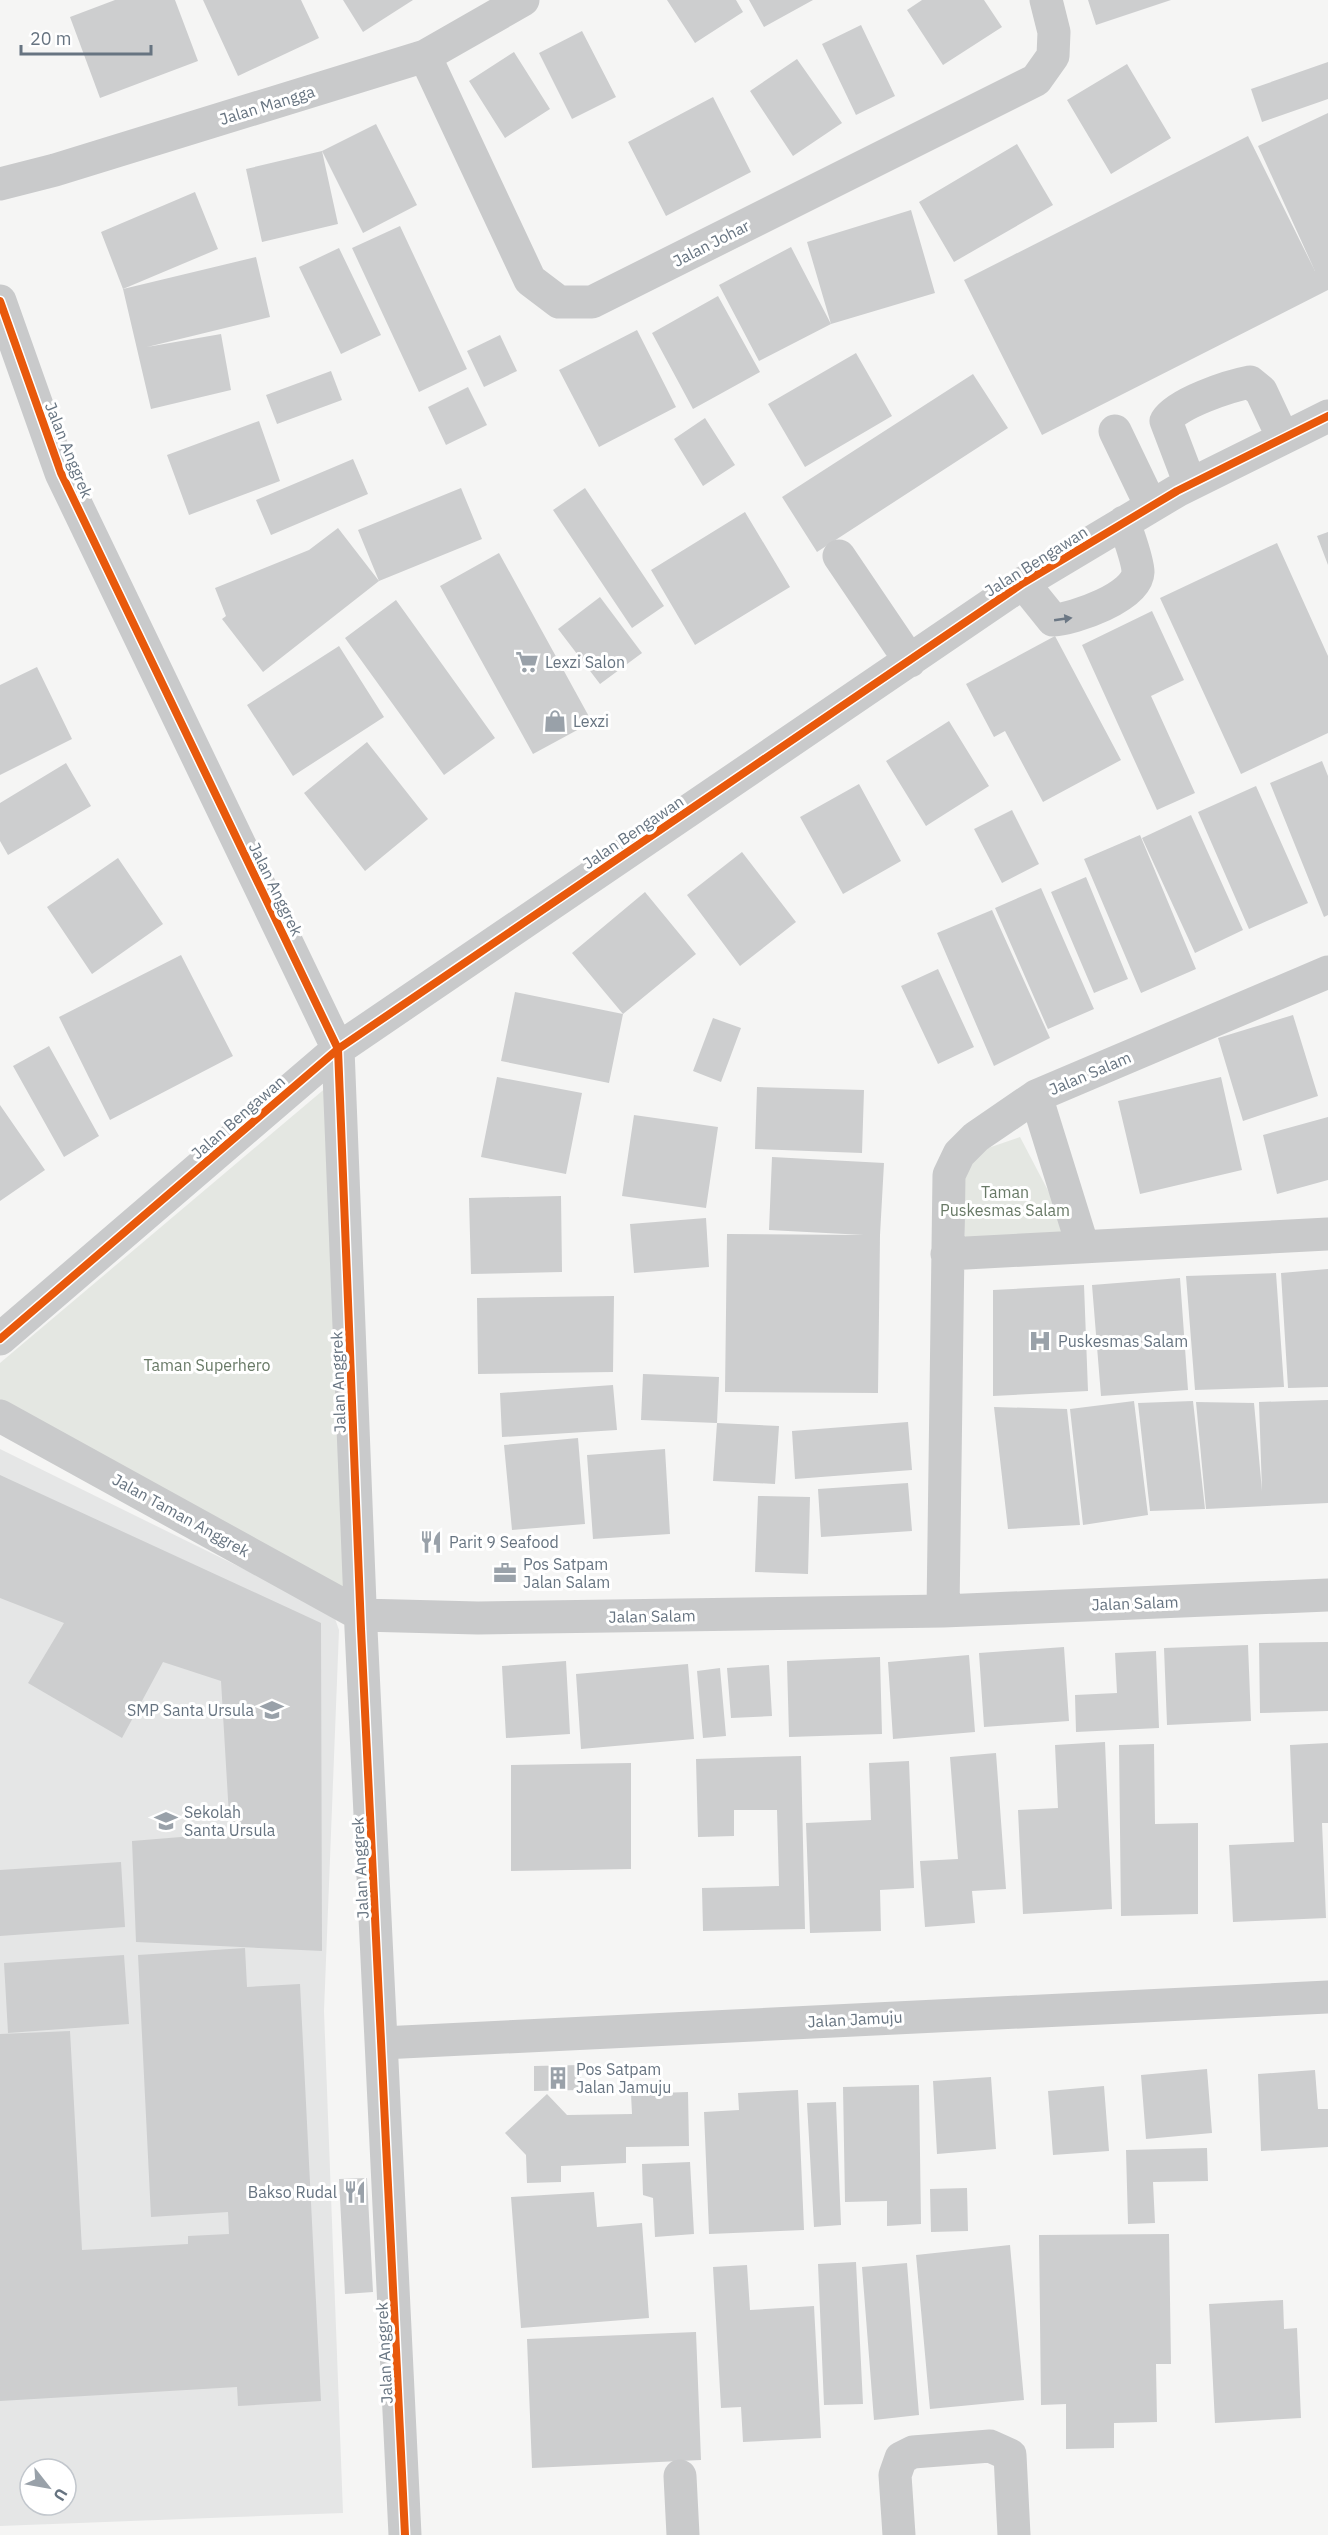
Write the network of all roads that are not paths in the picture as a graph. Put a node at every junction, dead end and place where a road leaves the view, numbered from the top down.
1 (523, 0) edge
2 (1046, 0) edge
3 (425, 56) junction
4 (0, 184) edge
5 (0, 301) edge
6 (1328, 416) edge
7 (1115, 431) dead end
8 (1283, 438) junction
9 (1190, 484) junction
10 (1138, 514) junction
11 (839, 556) dead end
12 (1023, 583) junction
13 (909, 661) junction
14 (1328, 972) edge
15 (338, 1049) junction
16 (1036, 1096) junction
17 (1328, 1234) edge
18 (1083, 1247) junction
19 (947, 1254) junction
20 (0, 1339) edge
21 (0, 1416) edge
22 (1328, 1595) edge
23 (943, 1611) junction
24 (361, 1615) junction
25 (1328, 1997) edge
26 (382, 2043) junction
27 (680, 2476) dead end
28 (405, 2535) edge
29 (683, 2535) edge
30 (899, 2535) edge
31 (1014, 2535) edge

1 - 3 street, Jalan Mangga
2 - 3 street, Jalan Johar
3 - 4 street, Jalan Mangga
5 - 15 street, Jalan Anggrek
6 - 8 street, Jalan Bengawan
7 - 10 street
8 - 9 street, Jalan Bengawan
8 - 9 street
9 - 10 street, Jalan Bengawan
10 - 12 street, Jalan Bengawan
12 -> 10 street
11 - 13 street
12 - 13 street, Jalan Bengawan
13 - 15 street, Jalan Bengawan
14 - 16 street, Jalan Salam
15 - 20 street, Jalan Bengawan
15 - 24 street, Jalan Anggrek
16 - 18 street
16 - 19 street, Jalan Salam
17 - 18 street
18 - 19 street
19 - 23 street, Jalan Salam
21 - 24 street, Jalan Taman Anggrek
22 - 23 street, Jalan Salam
23 - 24 street, Jalan Salam
24 - 26 street, Jalan Anggrek
25 - 26 street, Jalan Jamuju
26 - 28 street, Jalan Anggrek
27 - 29 street
30 - 31 street

